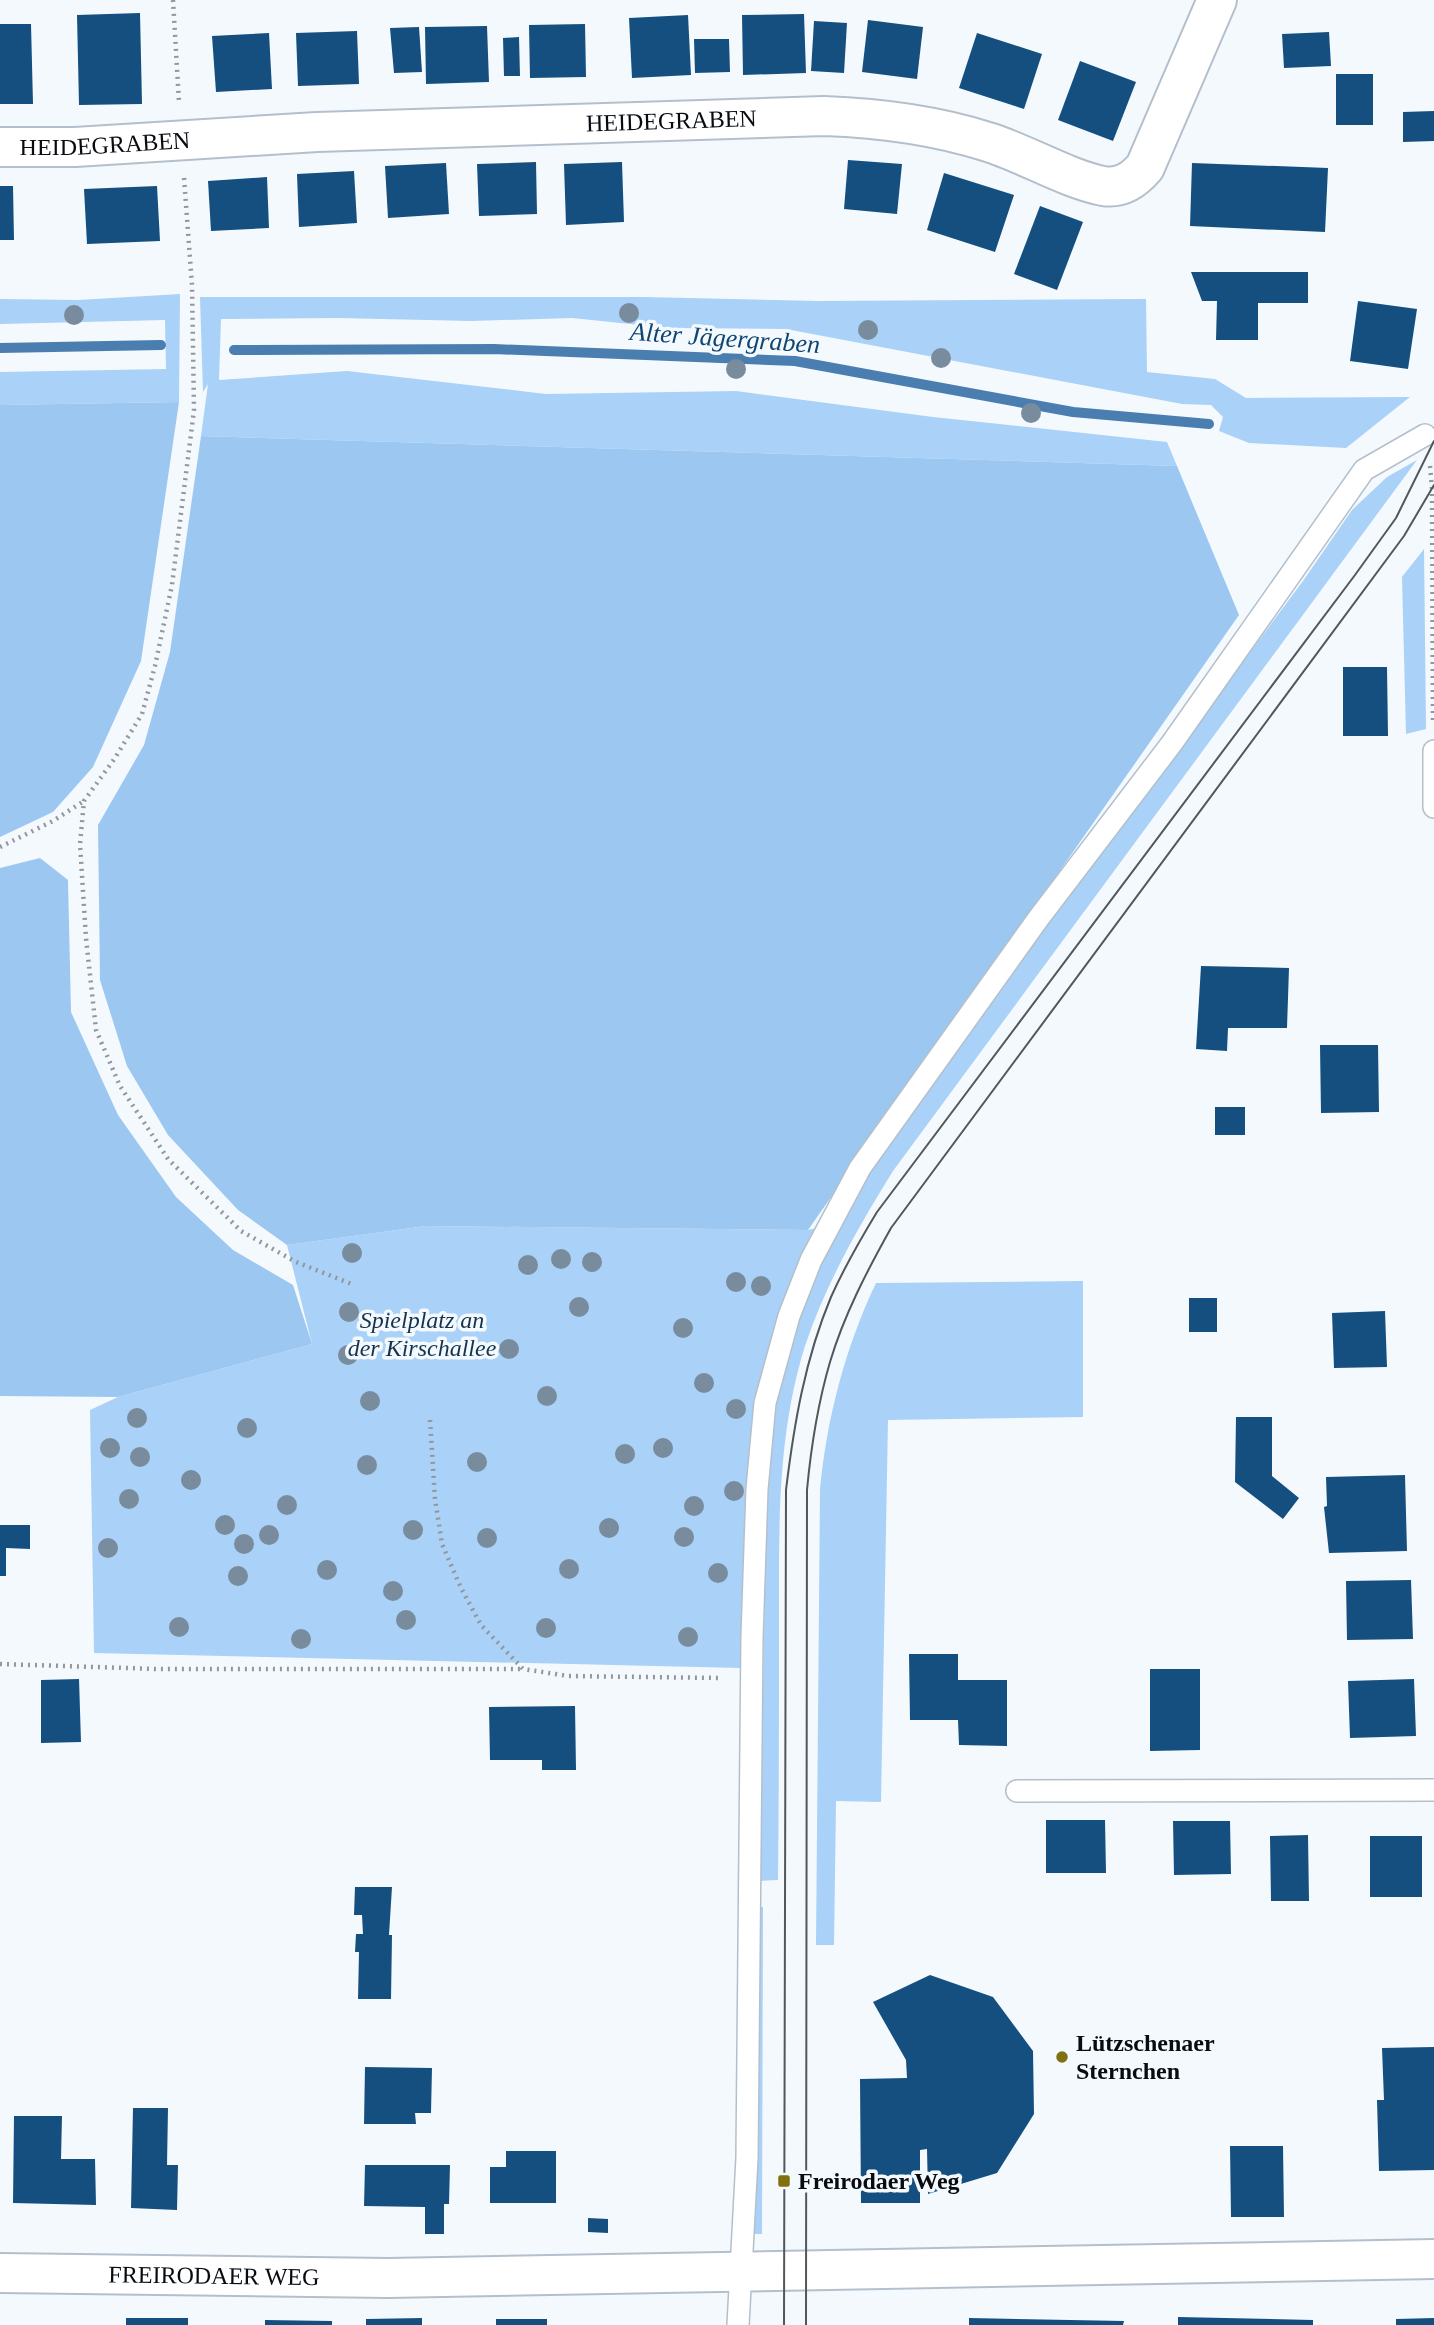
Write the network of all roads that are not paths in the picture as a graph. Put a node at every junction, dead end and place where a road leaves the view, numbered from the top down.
1 (1217, 0) edge
2 (0, 148) edge
3 (1425, 435) road end
4 (1434, 751) edge
5 (1434, 807) edge
6 (1434, 1790) edge
7 (1017, 1791) dead end
8 (1434, 2259) edge
9 (0, 2273) edge
10 (740, 2273) junction
11 (738, 2325) edge

1 - 2 street, HEIDEGRABEN
3 - 10 lane
4 - 5 lane
6 - 7 lane
8 - 10 street, FREIRODAER WEG
9 - 10 street, FREIRODAER WEG
10 - 11 lane

